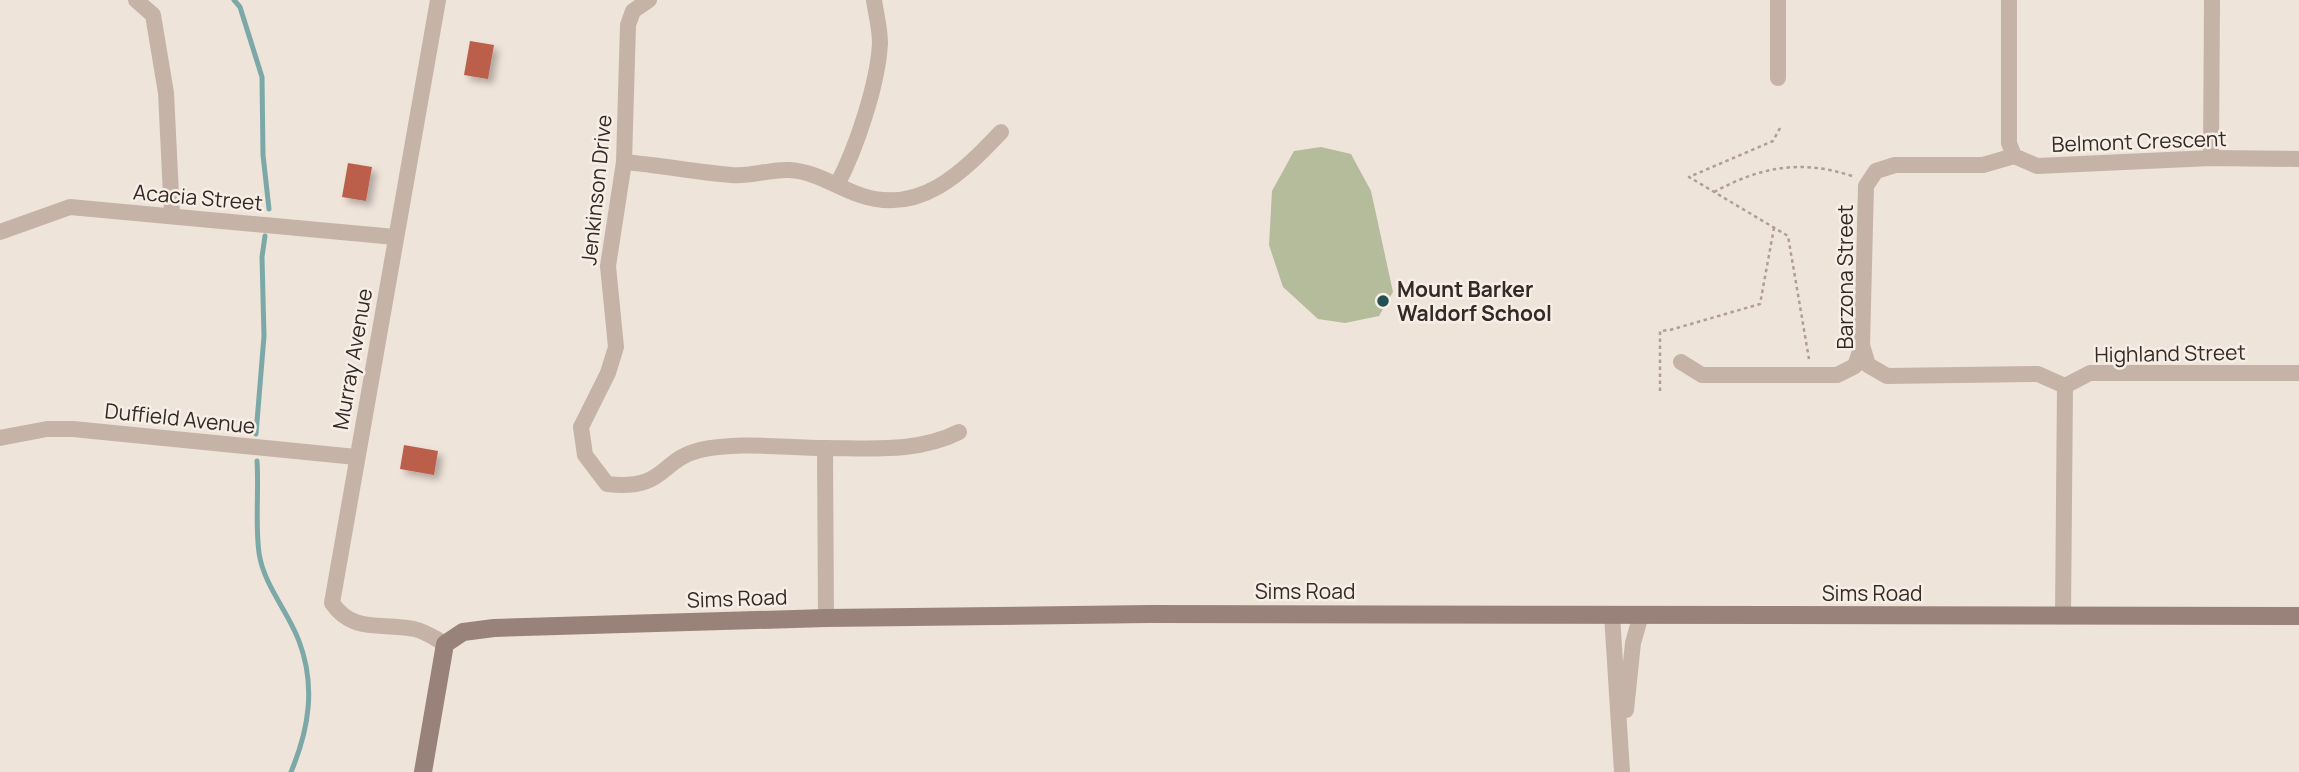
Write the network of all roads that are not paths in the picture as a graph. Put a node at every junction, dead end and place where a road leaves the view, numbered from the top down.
1 (136, 0) edge
2 (438, 0) edge
3 (649, 0) edge
4 (874, 0) edge
5 (1778, 0) edge
6 (2009, 0) edge
7 (2212, 0) edge
8 (1778, 78) dead end
9 (1001, 132) dead end
10 (2014, 156) junction
11 (2211, 158) junction
12 (2299, 159) edge
13 (624, 162) junction
14 (837, 185) junction
15 (172, 215) junction
16 (0, 232) edge
17 (395, 237) junction
18 (1862, 345) junction
19 (1681, 362) dead end
20 (2299, 373) edge
21 (2065, 386) junction
22 (959, 432) dead end
23 (0, 438) edge
24 (825, 448) junction
25 (356, 457) junction
26 (1612, 615) junction
27 (1641, 615) junction
28 (2063, 616) junction
29 (2299, 616) edge
30 (826, 618) junction
31 (445, 644) junction
32 (1622, 733) junction
33 (423, 772) edge
34 (1622, 772) edge

1 - 15 street
2 - 17 street, Murray Avenue
3 - 13 street, Jenkinson Drive
4 - 14 street
5 - 8 street
6 - 10 street
7 - 11 street
9 - 14 street
10 - 11 street, Belmont Crescent
10 - 18 street, Barzona Street
11 - 12 street, Belmont Crescent
13 - 14 street
13 - 24 street, Jenkinson Drive
15 - 16 street, Acacia Street
15 - 17 street, Acacia Street
17 - 25 street, Murray Avenue
18 - 19 street
18 - 21 street, Barzona Street
20 - 21 street, Highland Street
21 - 28 street
22 - 24 street, Jenkinson Drive
23 - 25 street, Duffield Avenue
24 - 30 street
25 - 31 street, Murray Avenue
26 - 27 street, Sims Road
26 - 30 street, Sims Road
26 - 32 street
27 - 28 street, Sims Road
27 - 32 street
28 - 29 street, Sims Road
30 - 31 street, Sims Road
31 - 33 street
32 - 34 street

